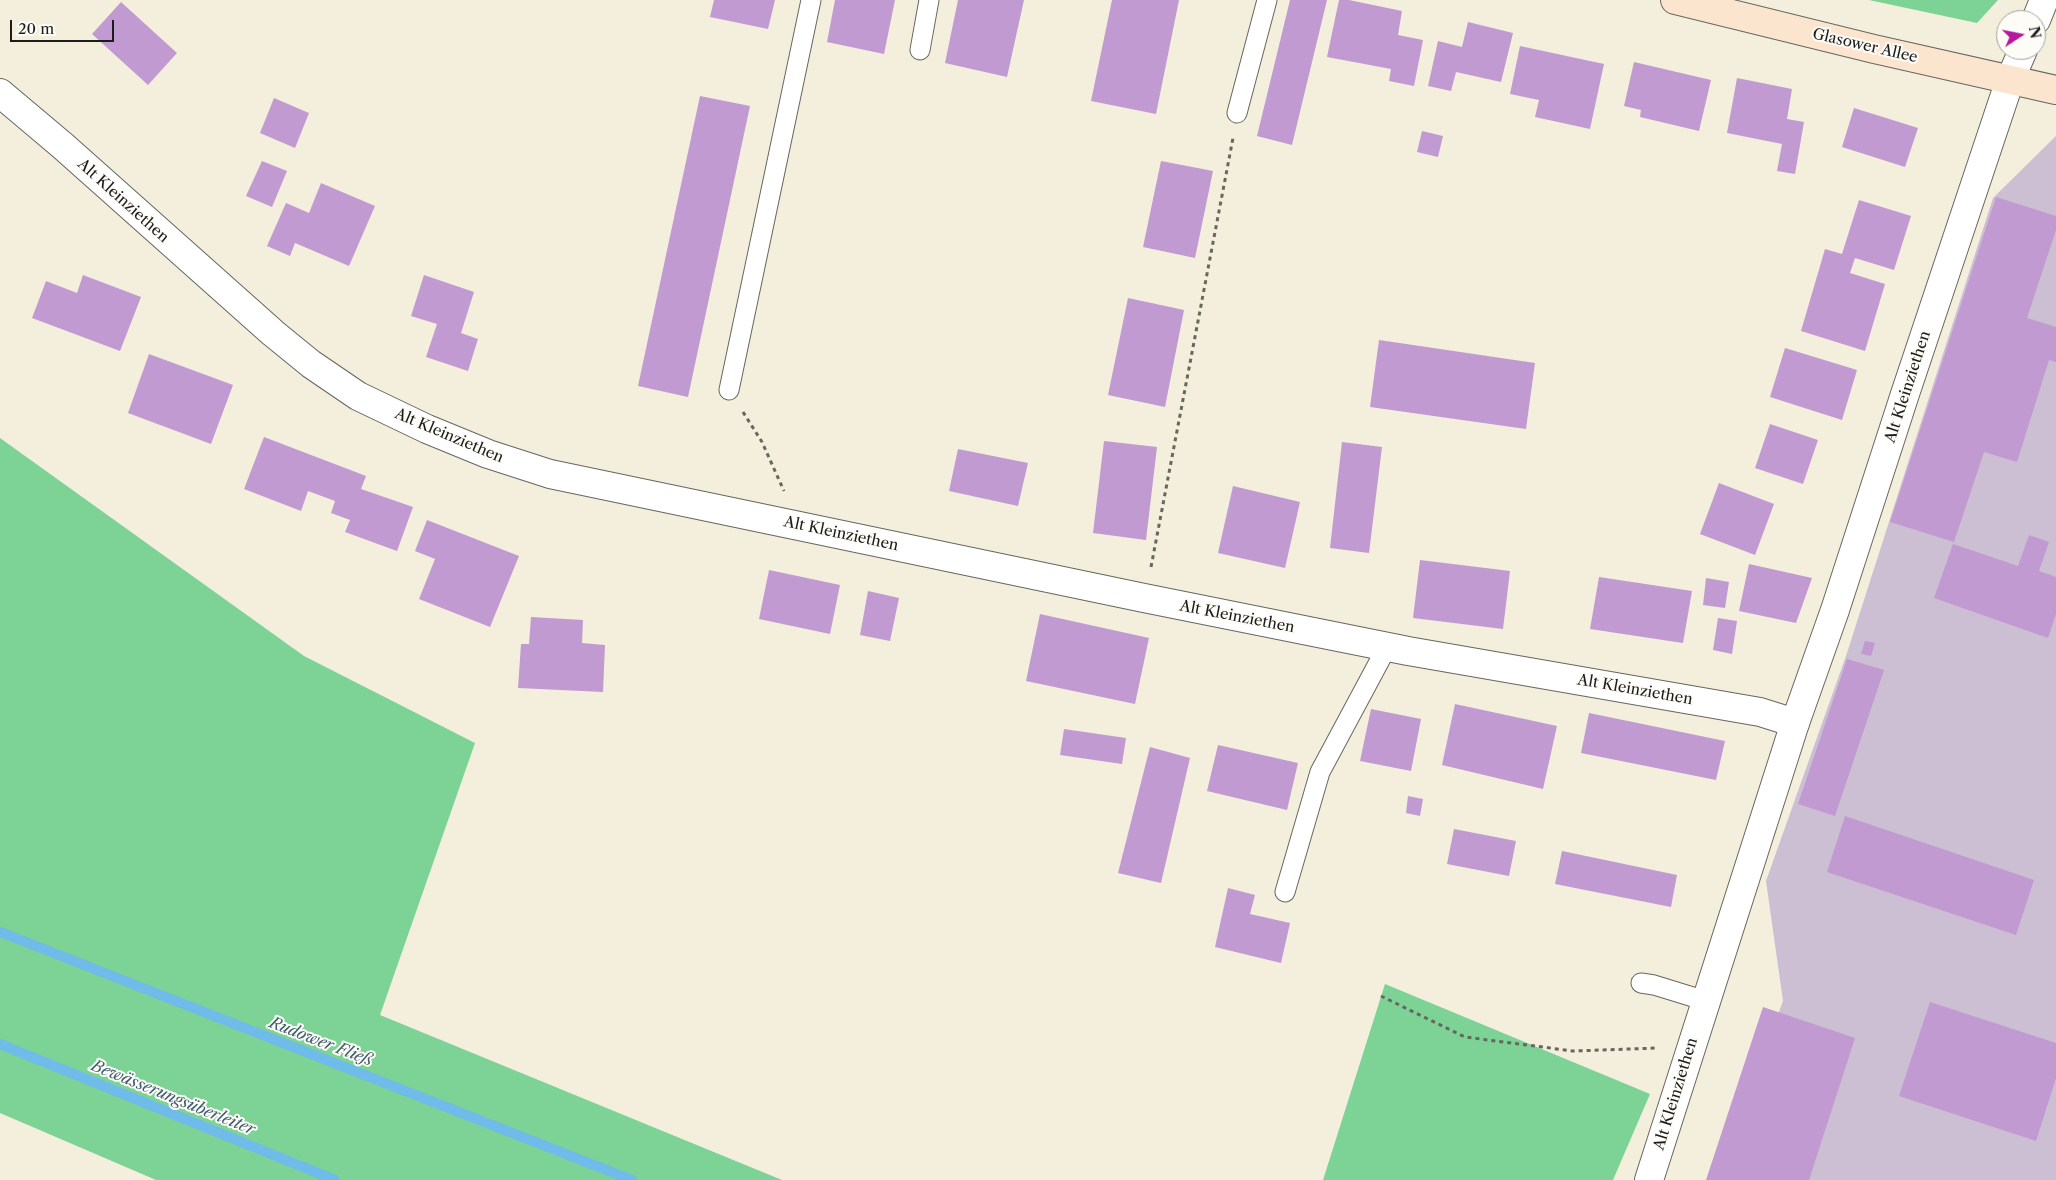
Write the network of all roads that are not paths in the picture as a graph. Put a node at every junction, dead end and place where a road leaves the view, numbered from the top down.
1 (811, 0) edge
2 (929, 0) edge
3 (1267, 0) edge
4 (1675, 0) edge
5 (920, 50) dead end
6 (2019, 60) edge
7 (2010, 80) junction
8 (2056, 90) edge
9 (0, 93) edge
10 (1238, 113) road end
11 (729, 390) road end
12 (1388, 647) junction
13 (1795, 723) junction
14 (1285, 892) dead end
15 (1641, 983) dead end
16 (1706, 1001) junction
17 (1649, 1180) edge

1 - 11 lane
2 - 5 lane
3 - 10 lane
4 - 7 main road, Glasower Allee
6 - 7 street, Alt Kleinziethen
7 - 8 main road, Glasower Allee
7 - 13 street, Alt Kleinziethen
9 - 12 street, Alt Kleinziethen
12 - 13 street, Alt Kleinziethen
12 - 14 lane
13 - 16 street, Alt Kleinziethen
15 - 16 lane
16 - 17 street, Alt Kleinziethen

